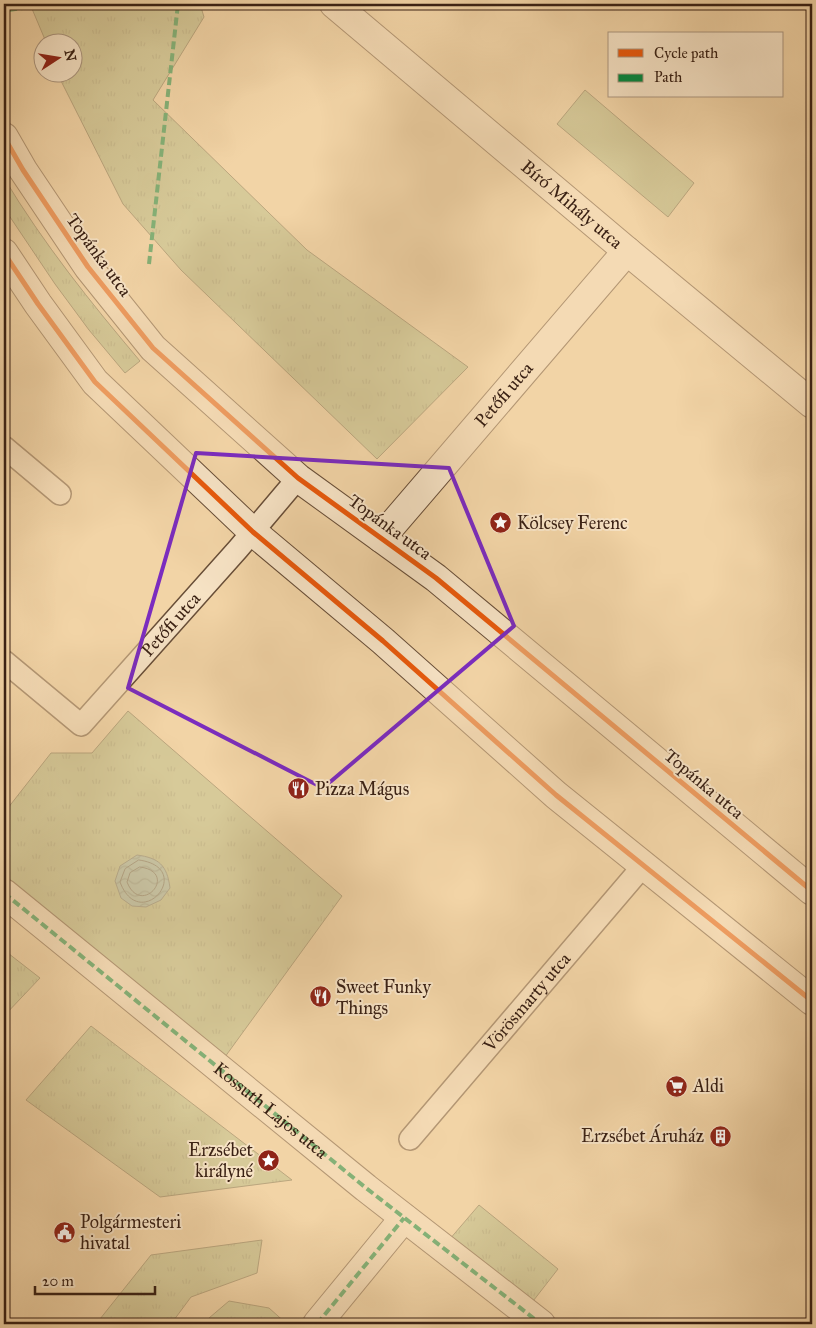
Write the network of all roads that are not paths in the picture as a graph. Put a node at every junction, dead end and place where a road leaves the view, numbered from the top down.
1 (334, 4) edge
2 (4, 137) edge
3 (627, 251) junction
4 (4, 253) edge
5 (812, 404) edge
6 (4, 447) edge
7 (298, 478) junction
8 (60, 494) dead end
9 (253, 532) junction
10 (381, 538) junction
11 (4, 661) edge
12 (643, 866) junction
13 (812, 891) edge
14 (4, 893) edge
15 (812, 1001) edge
16 (410, 1139) dead end
17 (404, 1218) junction
18 (317, 1324) edge
19 (541, 1324) edge

1 - 3 street, Bíró Mihály utca
2 - 7 street, Topánka utca
3 - 5 street, Bíró Mihály utca
3 - 10 street, Petőfi utca
4 - 9 street
6 - 8 lane
7 - 9 lane, Petőfi utca
7 - 10 street, Topánka utca
9 - 11 lane, Petőfi utca
9 - 12 street
10 - 13 street, Topánka utca
12 - 15 street
12 - 16 lane, Vörösmarty utca
14 - 17 street, Kossuth Lajos utca
17 - 18 street
17 - 19 street, Kossuth Lajos utca

